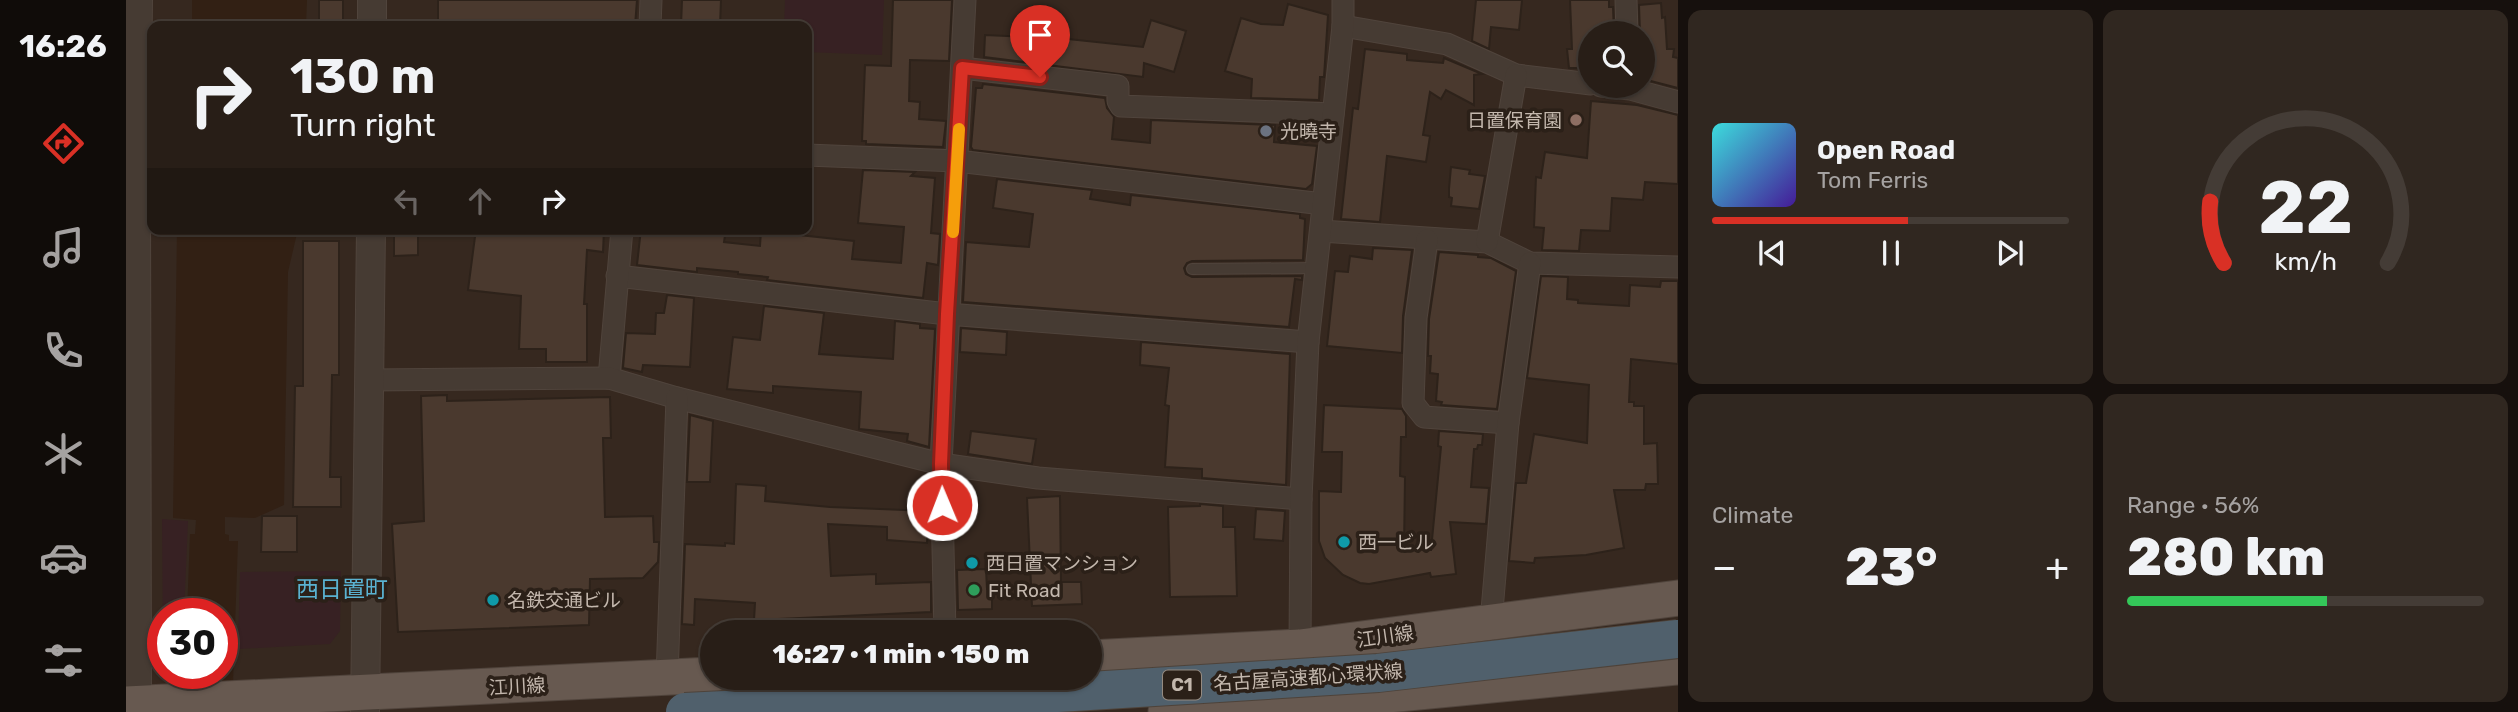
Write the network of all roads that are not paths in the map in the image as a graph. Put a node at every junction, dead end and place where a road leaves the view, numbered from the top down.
1 (138, 0) edge
2 (372, 0) edge
3 (651, 0) edge
4 (965, 0) edge
5 (1626, 0) edge
6 (1338, 8) edge
7 (372, 21) edge
8 (650, 21) edge
9 (1627, 21) edge
10 (962, 68) junction
11 (1516, 75) junction
12 (1578, 83) edge
13 (1655, 95) edge
14 (1678, 102) edge
15 (1333, 114) junction
16 (812, 155) edge
17 (957, 161) junction
18 (131, 192) edge
19 (1323, 204) junction
20 (1321, 231) junction
21 (371, 235) edge
22 (621, 235) edge
23 (1427, 240) junction
24 (1487, 242) junction
25 (1530, 263) junction
26 (1678, 267) edge
27 (1317, 268) junction
28 (1192, 269) dead end
29 (617, 276) junction
30 (947, 314) junction
31 (1308, 342) junction
32 (609, 378) junction
33 (370, 380) junction
34 (677, 398) junction
35 (1508, 423) junction
36 (941, 464) junction
37 (1301, 499) junction
38 (1678, 598) edge
39 (945, 620) edge
40 (1491, 622) junction
41 (1678, 639) edge
42 (1300, 647) junction
43 (1102, 657) edge
44 (1678, 667) edge
45 (700, 676) edge
46 (667, 677) junction
47 (366, 703) edge
48 (132, 704) edge
49 (1305, 708) edge
50 (685, 712) edge
51 (1166, 712) edge

1 - 18 street
2 - 7 street
3 - 8 street
4 - 10 street
5 - 9 street
6 - 11 street
6 - 15 street
10 - 15 street
10 - 17 street
11 - 12 street
11 - 24 street
13 - 14 street
15 - 19 street
16 - 17 street
17 - 19 street
17 - 30 street
18 - 48 street
19 - 20 street
20 - 23 street
20 - 27 street
21 - 33 street
22 - 29 street
23 - 24 street
23 - 35 street
24 - 25 street
25 - 26 street
25 - 35 street
27 - 28 lane
27 - 31 street
29 - 30 street
29 - 32 street
30 - 31 street
30 - 36 street
31 - 37 street
32 - 33 street
32 - 34 street
33 - 47 street
34 - 36 street
34 - 46 street
35 - 40 street
36 - 37 street
36 - 39 street
37 - 42 street
38 - 40 main road, 江川線
40 - 42 main road, 江川線
41 - 50 highway, 名古屋高速都心環状線 / C1, bridge
42 - 43 main road, 江川線
42 - 49 street
44 - 49 main road
45 - 46 main road, 江川線
46 - 47 main road, 江川線
47 - 48 main road, 江川線
49 - 51 main road

